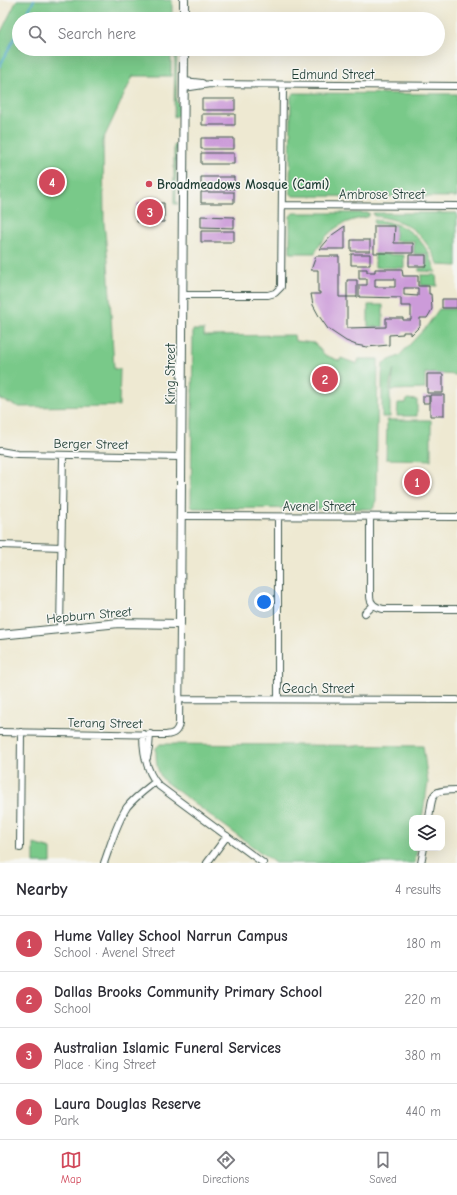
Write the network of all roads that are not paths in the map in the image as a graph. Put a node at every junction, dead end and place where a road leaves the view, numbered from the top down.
1 (184, 0) edge
2 (184, 12) edge
3 (184, 56) edge
4 (184, 84) junction
5 (283, 85) junction
6 (457, 86) edge
7 (282, 205) junction
8 (457, 206) edge
9 (182, 295) junction
10 (0, 452) edge
11 (63, 455) junction
12 (181, 457) junction
13 (181, 516) junction
14 (278, 517) junction
15 (370, 517) junction
16 (457, 517) edge
17 (0, 545) edge
18 (62, 547) junction
19 (374, 606) junction
20 (457, 609) edge
21 (365, 613) dead end
22 (180, 624) junction
23 (60, 629) junction
24 (0, 636) edge
25 (180, 699) junction
26 (278, 699) junction
27 (457, 700) edge
28 (0, 732) edge
29 (21, 732) junction
30 (146, 734) junction
31 (155, 782) junction
32 (457, 790) edge
33 (429, 815) edge
34 (226, 836) junction
35 (20, 848) dead end
36 (423, 851) edge
37 (104, 863) edge
38 (207, 863) edge
39 (263, 863) edge
40 (421, 863) edge

1 - 2 street
3 - 4 street, King Street
4 - 5 street, Edmund Street
4 - 9 street, King Street
5 - 6 street, Edmund Street
5 - 7 street
7 - 8 street, Ambrose Street
7 - 9 street
9 - 12 street, King Street
10 - 11 street, Berger Street
11 - 12 street, Berger Street
11 - 18 street
12 - 13 street, King Street
13 - 14 street, Avenel Street
13 - 22 street, King Street
14 - 15 street, Avenel Street
14 - 26 street
15 - 16 street, Avenel Street
15 - 19 street
17 - 18 street
18 - 23 street
19 - 20 street
19 - 21 street
22 - 23 street, Hepburn Street
22 - 25 street, King Street
23 - 24 street, Hepburn Street
25 - 26 street, Geach Street
25 - 30 street, Terang Street
26 - 27 street, Geach Street
28 - 29 street, Terang Street
29 - 30 street, Terang Street
29 - 35 street
30 - 31 street
31 - 34 street
31 - 37 street
32 - 33 street
34 - 38 street
34 - 39 street
36 - 40 street

